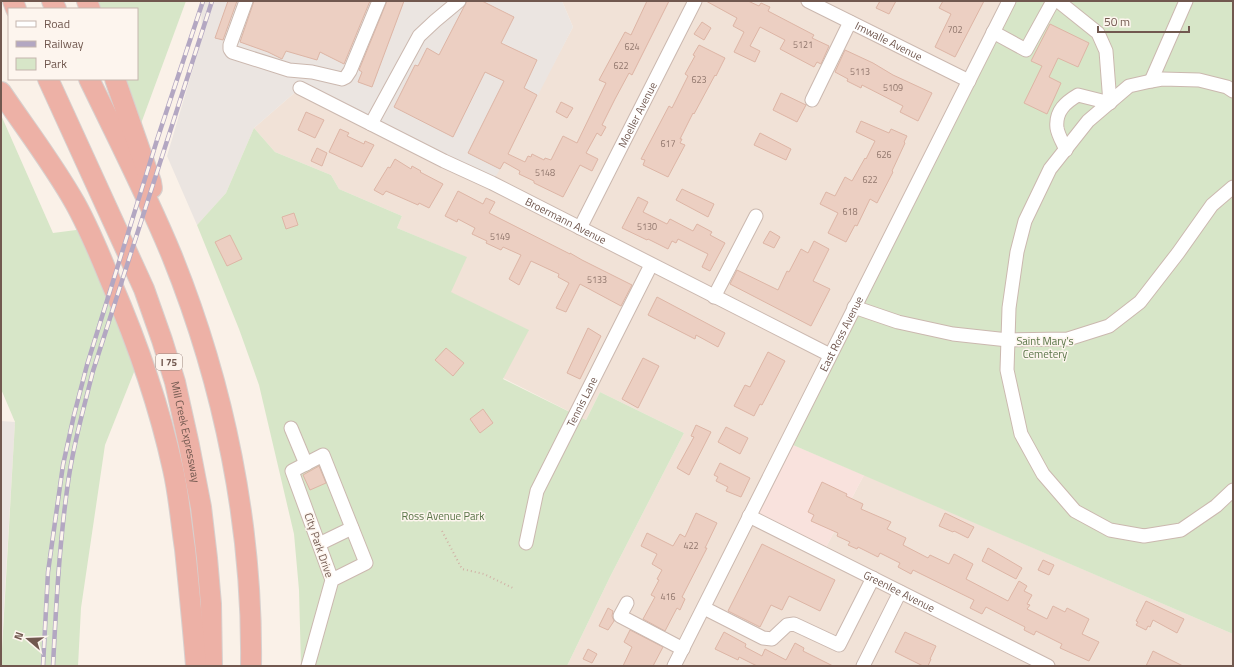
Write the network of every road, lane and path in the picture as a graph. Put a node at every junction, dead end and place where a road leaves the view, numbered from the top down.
1 (246, 1) edge
2 (380, 1) edge
3 (459, 1) edge
4 (695, 1) edge
5 (808, 1) edge
6 (1009, 1) edge
7 (1053, 1) edge
8 (1058, 1) edge
9 (1186, 1) edge
10 (850, 22) junction
11 (993, 32) junction
12 (48, 80) edge
13 (89, 80) edge
14 (115, 80) edge
15 (969, 81) junction
16 (1151, 81) junction
17 (300, 88) dead end
18 (1233, 91) edge
19 (1, 92) edge
20 (812, 100) dead end
21 (1110, 103) junction
22 (371, 124) junction
23 (1066, 150) junction
24 (1233, 187) edge
25 (152, 210) junction
26 (756, 216) dead end
27 (580, 228) junction
28 (651, 265) junction
29 (714, 297) junction
30 (854, 307) junction
31 (1008, 340) junction
32 (830, 354) junction
33 (291, 428) dead end
34 (306, 464) junction
35 (1233, 490) edge
36 (750, 516) junction
37 (352, 528) junction
38 (442, 531) dead end
39 (526, 543) dead end
40 (319, 544) junction
41 (873, 578) junction
42 (332, 580) junction
43 (515, 589) dead end
44 (900, 592) junction
45 (627, 603) dead end
46 (704, 608) junction
47 (682, 649) junction
48 (196, 666) edge
49 (212, 666) edge
50 (251, 666) edge
51 (308, 666) edge
52 (674, 666) edge
53 (863, 666) edge
54 (1048, 666) edge

1 - 2 street
3 - 22 street
4 - 27 street, Moeller Avenue
5 - 10 street, Imwalle Avenue
6 - 11 street, East Ross Avenue
7 - 11 street
8 - 21 street
9 - 16 street
10 - 15 street, Imwalle Avenue
10 - 20 street
11 - 15 street, East Ross Avenue
12 - 49 highway, Mill Creek Expressway / I 75
13 - 25 highway
14 - 25 highway
15 - 30 street, East Ross Avenue
16 - 18 street
16 - 21 street
17 - 22 street, Broermann Avenue
19 - 48 highway
21 - 23 street
21 - 23 street
22 - 27 street, Broermann Avenue
23 - 31 street
24 - 31 street
25 - 50 highway
26 - 29 street
27 - 28 street, Broermann Avenue
28 - 29 street, Broermann Avenue
28 - 39 street, Tennis Lane
29 - 32 street, Broermann Avenue
30 - 31 street
30 - 32 street, East Ross Avenue
31 - 35 street
32 - 36 street, East Ross Avenue
33 - 34 street
34 - 37 street
34 - 40 street, City Park Drive
36 - 41 street, Greenlee Avenue
36 - 46 street, East Ross Avenue
37 - 40 street
37 - 42 street
38 - 43 path
40 - 42 street, City Park Drive
41 - 44 street, Greenlee Avenue
41 - 46 street
42 - 51 street, City Park Drive
44 - 53 street
44 - 54 street, Greenlee Avenue
45 - 47 street
46 - 47 street, East Ross Avenue
47 - 52 street, East Ross Avenue

